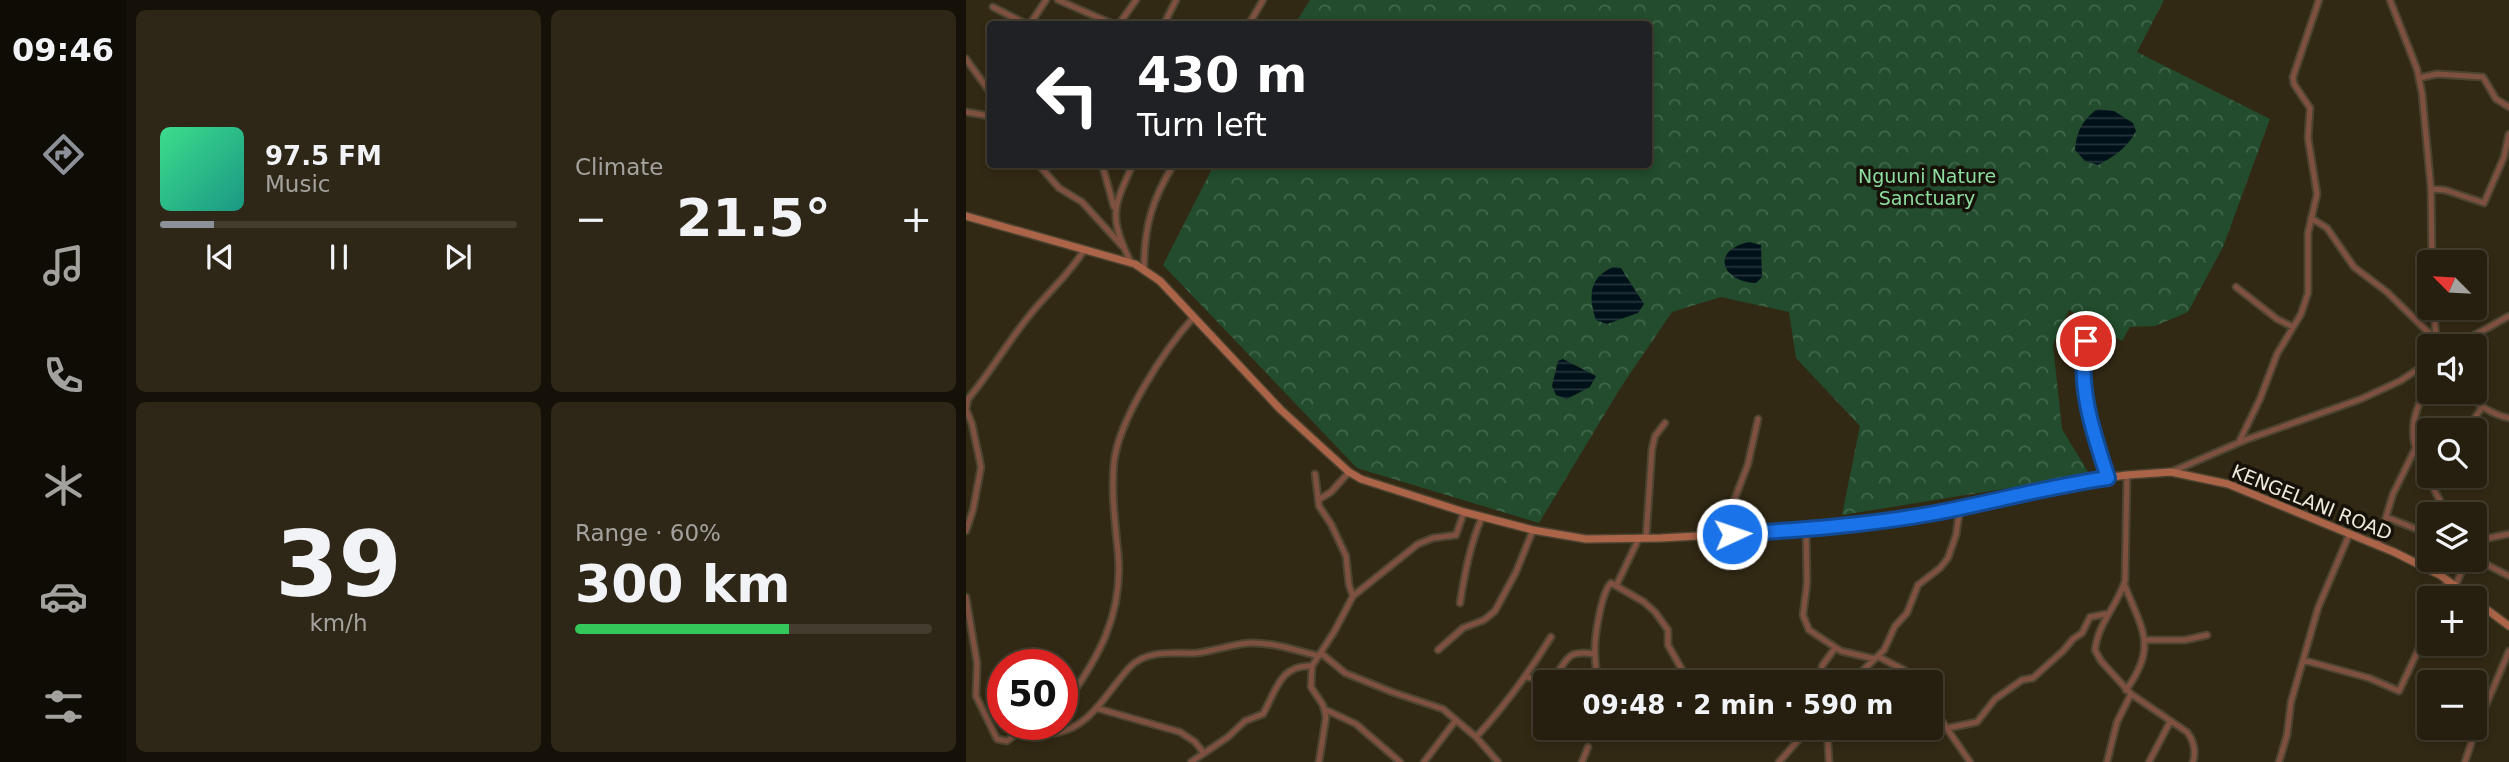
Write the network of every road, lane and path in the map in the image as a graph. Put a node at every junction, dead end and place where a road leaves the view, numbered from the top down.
1 (1046, 0) edge
2 (1058, 0) edge
3 (1136, 0) edge
4 (1177, 0) edge
5 (1263, 0) edge
6 (2319, 0) edge
7 (2390, 0) edge
8 (993, 7) dead end
9 (1022, 21) edge
10 (1030, 21) edge
11 (1106, 21) edge
12 (1121, 21) edge
13 (1166, 21) edge
14 (1251, 21) edge
15 (966, 59) edge
16 (2419, 78) junction
17 (987, 88) edge
18 (2509, 107) edge
19 (966, 112) edge
20 (987, 116) edge
21 (2509, 134) edge
22 (1042, 168) edge
23 (1103, 168) edge
24 (1131, 168) edge
25 (1171, 168) edge
26 (2431, 189) junction
27 (1114, 207) junction
28 (966, 216) edge
29 (2311, 218) junction
30 (1123, 247) junction
31 (1084, 250) junction
32 (2432, 250) edge
33 (1130, 263) junction
34 (1144, 269) junction
35 (2236, 287) dead end
36 (2509, 316) edge
37 (1193, 318) junction
38 (2502, 319) junction
39 (2509, 326) edge
40 (2293, 327) junction
41 (2089, 331) dead end
42 (2428, 334) edge
43 (2476, 334) edge
44 (2417, 370) edge
45 (2419, 404) edge
46 (2479, 404) edge
47 (2482, 407) junction
48 (2476, 418) edge
49 (2509, 418) edge
50 (1758, 419) dead end
51 (1665, 423) dead end
52 (2239, 442) junction
53 (2416, 452) junction
54 (1349, 472) junction
55 (2171, 472) junction
56 (1315, 474) dead end
57 (2127, 475) junction
58 (2108, 478) junction
59 (1318, 500) junction
60 (2440, 502) edge
61 (1960, 508) junction
62 (1464, 512) junction
63 (1482, 517) junction
64 (2386, 517) junction
65 (1806, 529) junction
66 (2417, 529) edge
67 (1532, 530) junction
68 (966, 531) edge
69 (1732, 534) junction
70 (2509, 534) edge
71 (2349, 535) junction
72 (1643, 538) junction
73 (2487, 538) edge
74 (2378, 546) junction
75 (2487, 565) edge
76 (2461, 572) edge
77 (2509, 576) edge
78 (2448, 580) junction
79 (1617, 584) junction
80 (2124, 585) junction
81 (2445, 586) edge
82 (2455, 586) joint
83 (1353, 596) junction
84 (966, 597) edge
85 (1460, 603) dead end
86 (2487, 610) edge
87 (2106, 614) junction
88 (2509, 626) edge
89 (2207, 635) dead end
90 (1551, 637) dead end
91 (2146, 640) junction
92 (1835, 648) junction
93 (1438, 650) dead end
94 (2509, 651) edge
95 (1594, 653) junction
96 (2417, 653) edge
97 (1320, 655) junction
98 (1877, 658) junction
99 (2303, 660) junction
100 (1312, 666) junction
101 (1597, 670) edge
102 (1682, 670) edge
103 (1821, 670) edge
104 (1864, 670) edge
105 (1905, 670) edge
106 (1527, 677) junction
107 (1078, 687) edge
108 (2128, 692) junction
109 (1096, 708) junction
110 (1324, 709) junction
111 (987, 719) edge
112 (1456, 720) junction
113 (1943, 721) edge
114 (2170, 722) junction
115 (1078, 724) edge
116 (1948, 727) junction
117 (1476, 737) junction
118 (1798, 740) edge
119 (1828, 740) edge
120 (1588, 747) dead end
121 (1203, 752) junction
122 (1191, 762) edge
123 (1319, 762) edge
124 (1400, 762) edge
125 (1424, 762) edge
126 (1498, 762) edge
127 (1582, 762) edge
128 (1779, 762) edge
129 (1829, 762) edge
130 (1970, 762) edge
131 (2107, 762) edge
132 (2149, 762) edge
133 (2193, 762) edge
134 (2279, 762) edge
135 (2465, 762) edge

1 - 10 street
2 - 11 street
3 - 12 street
4 - 13 street
5 - 14 street
6 - 29 street
7 - 16 street
8 - 9 street
15 - 17 street
16 - 18 street
16 - 26 street
19 - 20 street
21 - 26 street
22 - 30 street
23 - 27 street
24 - 27 street
25 - 34 street
26 - 32 street
27 - 30 street
28 - 31 main road, KENGELANI ROAD
29 - 40 street
29 - 42 street
30 - 33 street
31 - 33 main road, KENGELANI ROAD
31 - 68 street
33 - 34 main road, KENGELANI ROAD
34 - 37 main road, KENGELANI ROAD
35 - 40 street
36 - 38 street
37 - 54 main road, KENGELANI ROAD
37 - 107 street
38 - 39 street
38 - 43 street
40 - 52 street
41 - 58 street
44 - 52 street
45 - 53 street
46 - 47 street
47 - 48 street
47 - 49 street
50 - 69 street
51 - 72 street
52 - 55 street
53 - 60 street
53 - 64 street
54 - 59 street
54 - 62 main road, KENGELANI ROAD
55 - 57 main road, KENGELANI ROAD
55 - 71 main road, KENGELANI ROAD
56 - 59 street
57 - 58 main road, KENGELANI ROAD
57 - 80 street
58 - 61 main road, KENGELANI ROAD
59 - 83 street
61 - 65 main road, KENGELANI ROAD
61 - 98 street
62 - 63 main road, KENGELANI ROAD
62 - 83 street
63 - 67 main road, KENGELANI ROAD
63 - 85 street
64 - 66 street
64 - 74 street
65 - 69 main road, KENGELANI ROAD
65 - 92 street
67 - 72 main road, KENGELANI ROAD
67 - 93 street
69 - 72 main road, KENGELANI ROAD
70 - 73 street
71 - 74 main road, KENGELANI ROAD
71 - 99 street
72 - 79 street
74 - 78 main road, KENGELANI ROAD
75 - 77 street
76 - 82 street
78 - 81 street
78 - 82 main road, KENGELANI ROAD
79 - 95 street
79 - 102 street
80 - 87 street
80 - 91 street
83 - 97 street
84 - 111 street
86 - 88 main road, KENGELANI ROAD
87 - 108 street
87 - 116 street
89 - 91 street
90 - 106 street
91 - 108 street
92 - 98 street
92 - 103 street
94 - 135 street
95 - 101 street
95 - 106 street
96 - 99 street
97 - 100 street
97 - 109 street
97 - 112 street
98 - 104 street
98 - 105 street
99 - 134 street
100 - 110 street
100 - 121 street
106 - 117 street
108 - 114 street
108 - 131 street
109 - 115 street
109 - 121 street
110 - 123 street
110 - 124 street
112 - 117 street
112 - 125 street
113 - 116 street
114 - 132 street
114 - 133 street
116 - 130 street
117 - 126 street
118 - 128 street
119 - 129 street
120 - 127 street
121 - 122 street

